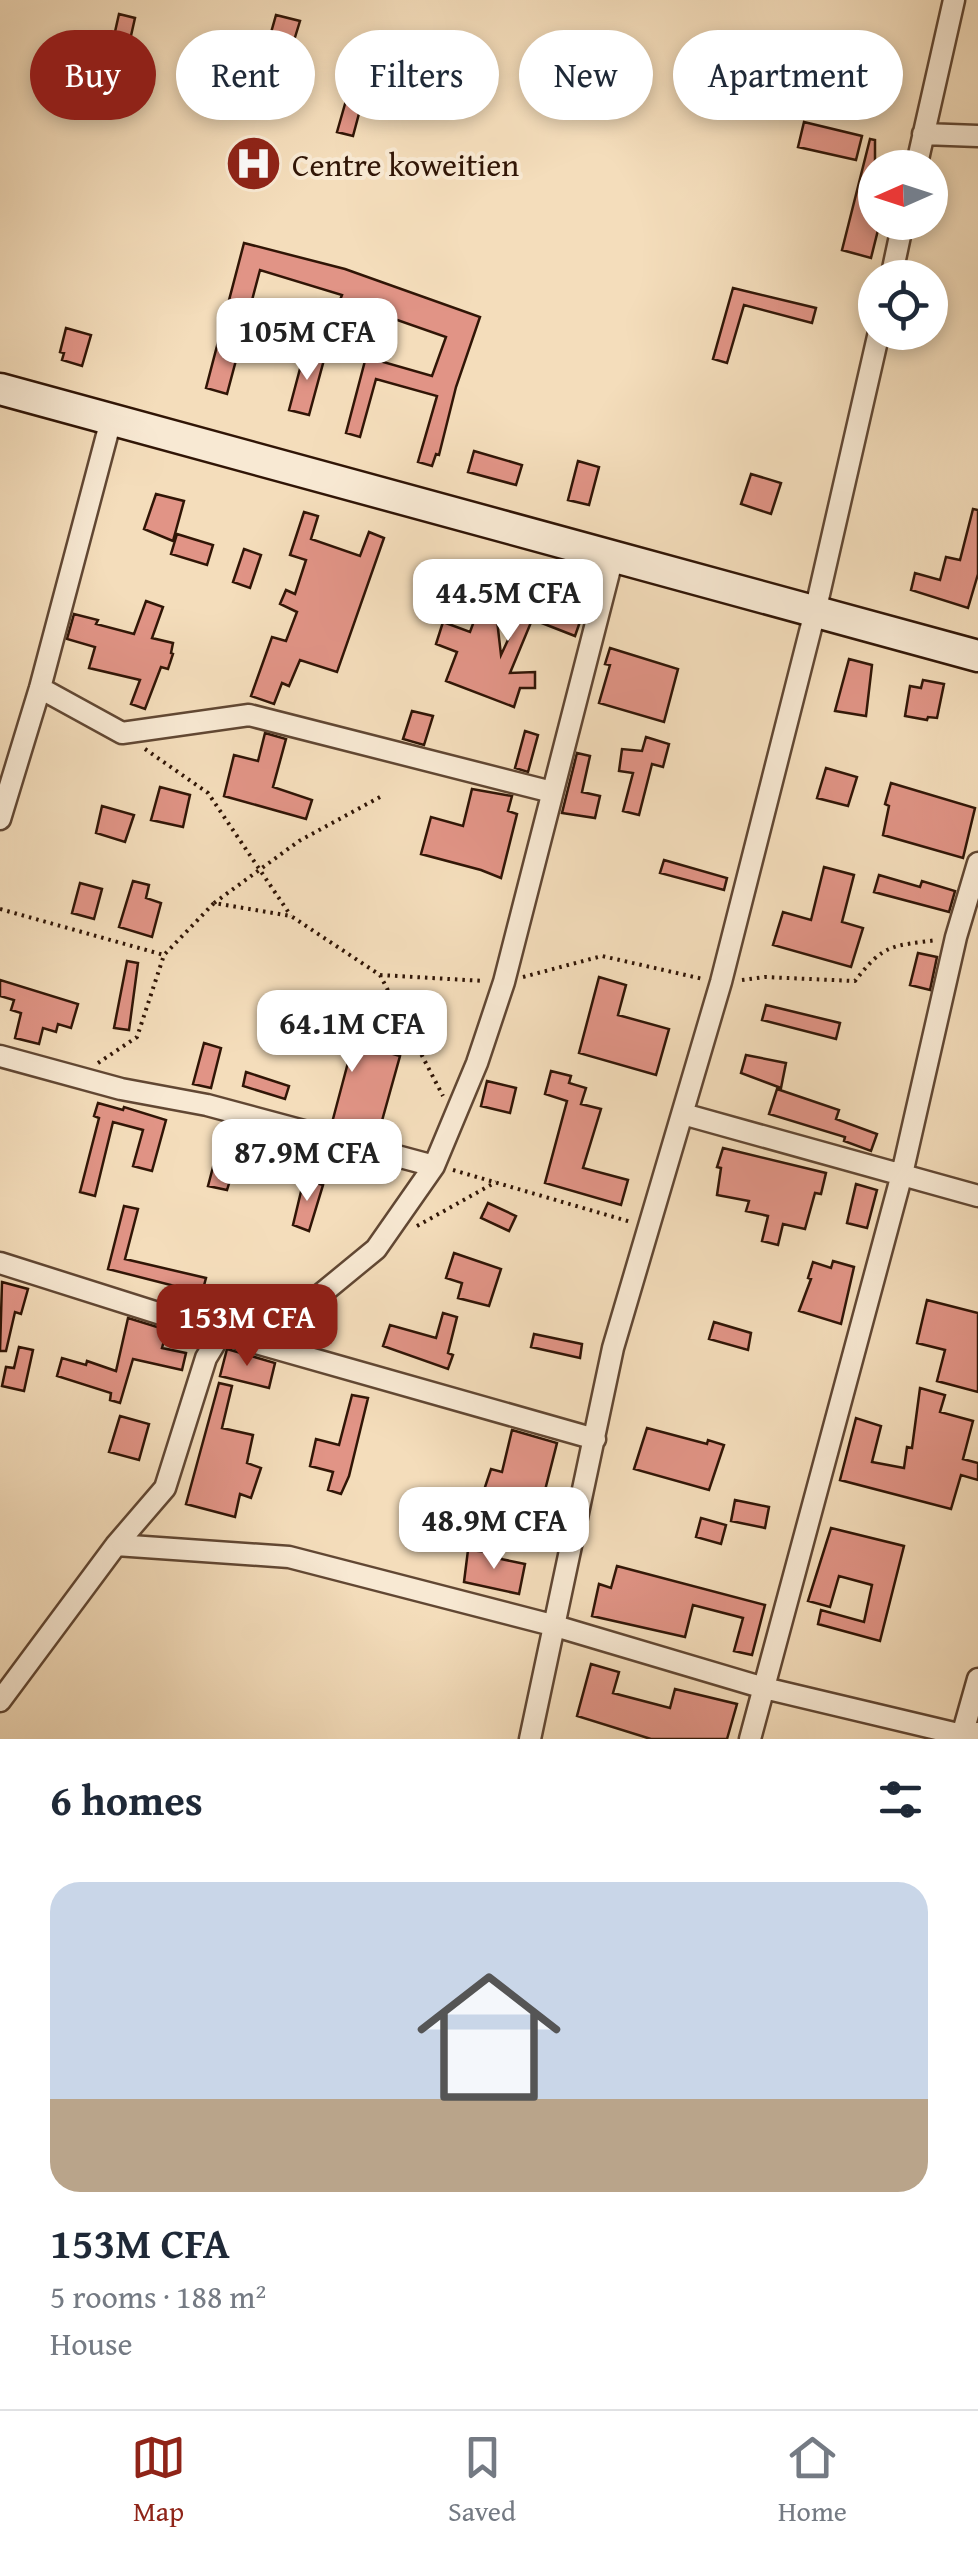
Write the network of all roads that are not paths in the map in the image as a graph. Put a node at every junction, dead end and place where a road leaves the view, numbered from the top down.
1 (954, 0) edge
2 (924, 134) junction
3 (978, 136) edge
4 (920, 150) edge
5 (874, 350) edge
6 (0, 390) edge
7 (111, 420) junction
8 (613, 557) junction
9 (816, 612) junction
10 (978, 656) edge
11 (40, 688) junction
12 (552, 792) junction
13 (0, 819) edge
14 (978, 863) edge
15 (0, 1056) edge
16 (683, 1114) junction
17 (434, 1166) junction
18 (902, 1174) junction
19 (978, 1196) edge
20 (0, 1263) edge
21 (221, 1333) junction
22 (595, 1439) junction
23 (116, 1545) junction
24 (552, 1625) junction
25 (978, 1679) edge
26 (764, 1688) junction
27 (0, 1701) edge
28 (967, 1736) edge
29 (530, 1739) edge
30 (750, 1739) edge

1 - 2 street
2 - 3 street
2 - 4 street
5 - 9 street
6 - 7 street
7 - 8 street
7 - 11 street
8 - 9 street
8 - 12 street
9 - 10 street
9 - 16 street
11 - 12 street
11 - 13 street
12 - 17 street
14 - 18 street
15 - 17 street
16 - 18 street
16 - 22 street
17 - 21 street
18 - 19 street
18 - 26 street
20 - 21 street
21 - 22 street
21 - 23 street
22 - 24 street
23 - 24 street
23 - 27 street
24 - 26 street
24 - 29 street
25 - 28 street
26 - 28 street
26 - 30 street

